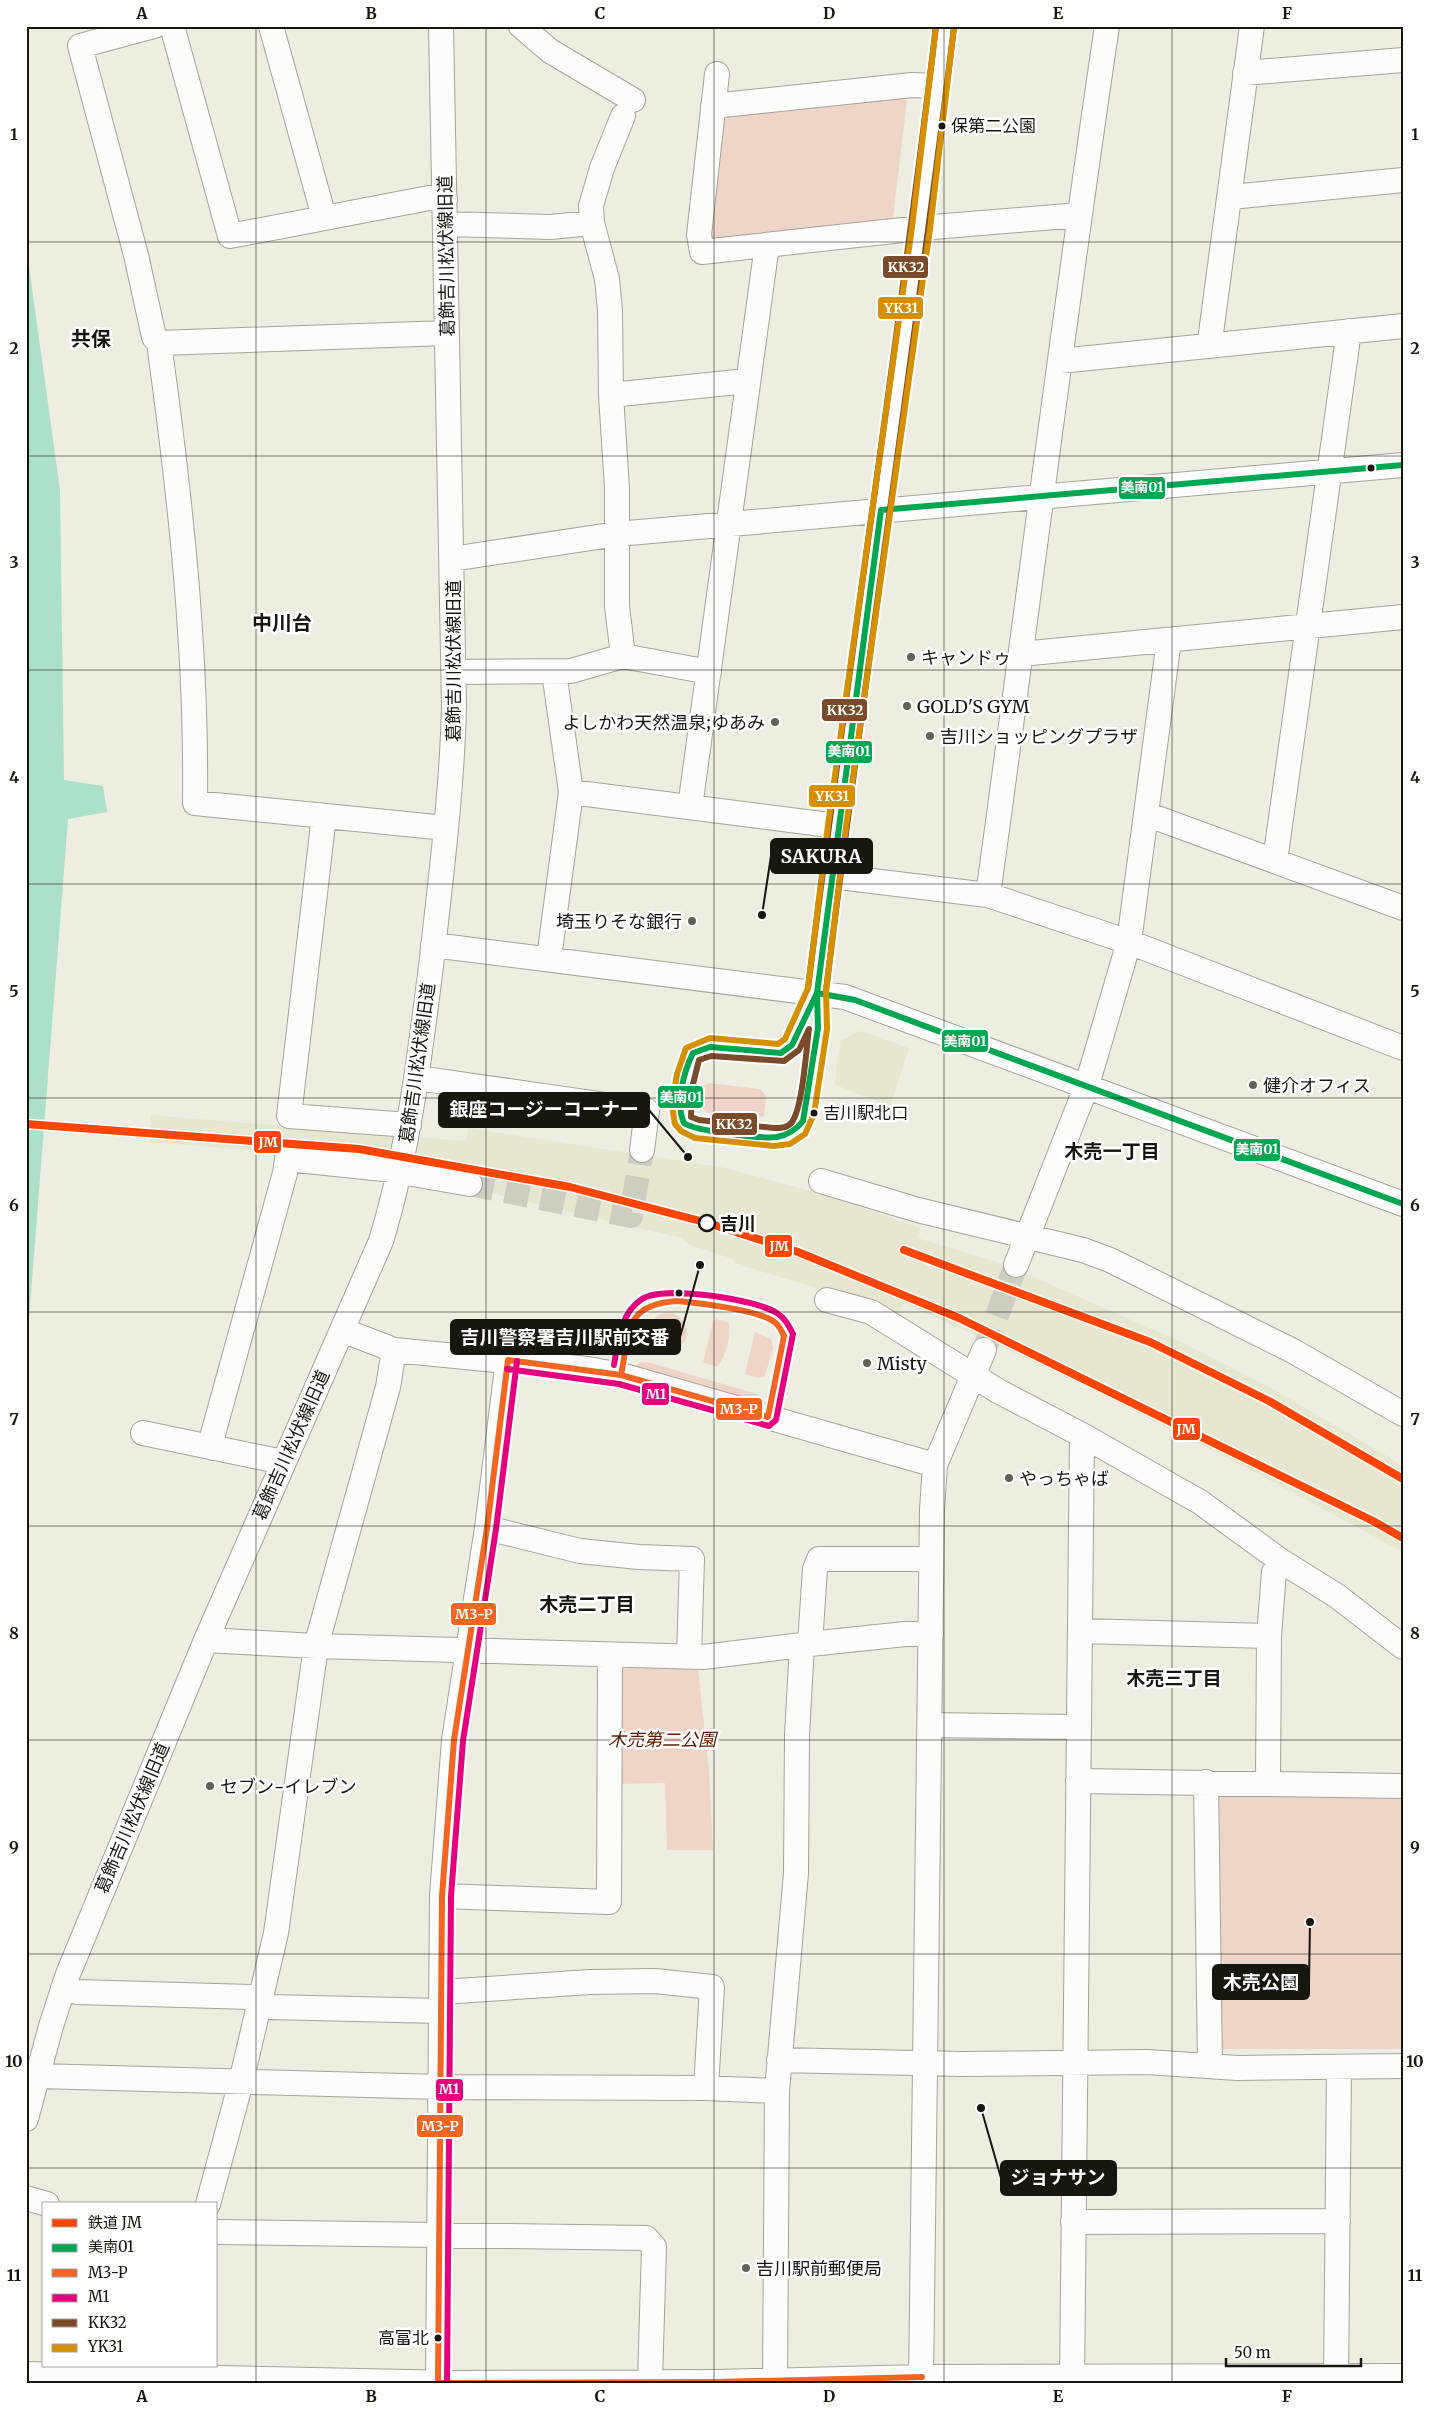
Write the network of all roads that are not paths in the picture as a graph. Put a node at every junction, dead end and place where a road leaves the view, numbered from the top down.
1 (154, 26) edge
2 (172, 26) edge
3 (271, 26) edge
4 (442, 26) edge
5 (521, 26) edge
6 (945, 26) edge
7 (1107, 26) edge
8 (1252, 26) edge
9 (1403, 60) edge
10 (718, 74) dead end
11 (1245, 74) junction
12 (937, 86) junction
13 (713, 106) junction
14 (1403, 180) edge
15 (1231, 197) junction
16 (445, 199) junction
17 (1079, 215) junction
18 (324, 217) junction
19 (592, 223) junction
20 (446, 224) junction
21 (920, 228) junction
22 (767, 245) junction
23 (1403, 326) edge
24 (1349, 331) junction
25 (446, 333) junction
26 (159, 343) junction
27 (1211, 346) junction
28 (1060, 361) junction
29 (747, 381) junction
30 (611, 394) junction
31 (1403, 465) edge
32 (1330, 471) junction
33 (1043, 496) junction
34 (881, 510) junction
35 (729, 524) junction
36 (618, 534) junction
37 (452, 559) junction
38 (1403, 617) edge
39 (1308, 626) junction
40 (1169, 640) junction
41 (1021, 654) junction
42 (624, 656) junction
43 (454, 672) junction
44 (554, 672) junction
45 (709, 672) junction
46 (571, 792) junction
47 (690, 807) junction
48 (1146, 814) junction
49 (324, 816) junction
50 (837, 826) junction
51 (446, 828) junction
52 (1275, 861) junction
53 (832, 876) junction
54 (988, 895) junction
55 (1403, 908) edge
56 (1129, 942) junction
57 (433, 944) junction
58 (549, 958) junction
59 (817, 993) junction
60 (1403, 1048) edge
61 (418, 1078) junction
62 (1087, 1086) junction
63 (409, 1125) junction
64 (642, 1150) tunnel mouth
65 (400, 1171) junction
66 (821, 1181) dead end
67 (470, 1184) tunnel mouth
68 (1403, 1204) edge
69 (1026, 1238) junction
70 (1016, 1265) tunnel mouth
71 (827, 1300) dead end
72 (342, 1330) junction
73 (394, 1350) junction
74 (984, 1350) tunnel mouth
75 (508, 1360) junction
76 (973, 1375) junction
77 (1403, 1414) edge
78 (144, 1433) dead end
79 (1082, 1435) junction
80 (213, 1448) junction
81 (283, 1462) junction
82 (935, 1465) junction
83 (487, 1528) junction
84 (931, 1558) junction
85 (1281, 1561) junction
86 (1080, 1631) junction
87 (931, 1634) junction
88 (1269, 1636) junction
89 (206, 1640) junction
90 (806, 1644) junction
91 (316, 1646) junction
92 (1403, 1647) edge
93 (469, 1651) junction
94 (610, 1655) junction
95 (689, 1656) junction
96 (930, 1725) junction
97 (1079, 1727) junction
98 (1078, 1781) junction
99 (1206, 1782) junction
100 (1268, 1783) junction
101 (1403, 1786) edge
102 (442, 1896) junction
103 (63, 1988) junction
104 (441, 2001) junction
105 (261, 2002) junction
106 (779, 2060) junction
107 (926, 2063) junction
108 (1076, 2064) junction
109 (1210, 2066) junction
110 (1403, 2066) edge
111 (1339, 2067) junction
112 (38, 2076) junction
113 (241, 2082) junction
114 (441, 2087) junction
115 (706, 2088) junction
116 (778, 2091) junction
117 (26, 2119) edge
118 (26, 2198) edge
119 (209, 2202) edge
120 (42, 2203) edge
121 (1338, 2221) junction
122 (1073, 2222) junction
123 (218, 2232) edge
124 (440, 2235) junction
125 (26, 2374) edge
126 (156, 2376) edge
127 (1403, 2376) edge
128 (84, 2379) edge
129 (775, 2380) junction
130 (922, 2380) edge
131 (1336, 2380) edge
132 (1072, 2381) edge
133 (650, 2382) junction
134 (438, 2383) edge

1 - 26 street
2 - 18 street
3 - 18 street
4 - 16 street, 葛飾吉川松伏線旧道
5 - 19 street
6 - 12 street
7 - 17 street
8 - 11 street
9 - 11 street
10 - 13 street
11 - 15 street
12 - 13 street
12 - 21 street
13 - 22 street
14 - 15 street
15 - 27 street
16 - 18 street
16 - 20 street, 葛飾吉川松伏線旧道
17 - 21 street
17 - 28 street
19 - 20 street
19 - 30 street
20 - 25 street, 葛飾吉川松伏線旧道
21 - 22 street
21 - 34 street
22 - 29 street
23 - 24 street
24 - 27 street
24 - 32 street
25 - 26 street
25 - 37 street, 葛飾吉川松伏線旧道
26 - 49 street
27 - 28 street
28 - 33 street
29 - 30 street
29 - 35 street
30 - 36 street
31 - 32 street
32 - 33 street
32 - 39 street
33 - 34 street
33 - 41 street
34 - 35 street
34 - 50 street
35 - 36 street
35 - 45 street
36 - 37 street
36 - 42 street
37 - 43 street, 葛飾吉川松伏線旧道
38 - 39 street
39 - 40 street
39 - 52 street
40 - 41 street
40 - 48 street
41 - 54 street
42 - 44 street
42 - 45 street
43 - 44 street
43 - 51 street, 葛飾吉川松伏線旧道
44 - 46 street
45 - 47 street
46 - 47 street
46 - 58 street
47 - 50 street
48 - 52 street
48 - 56 street
49 - 51 street
49 - 63 street
50 - 53 street
51 - 57 street, 葛飾吉川松伏線旧道
52 - 55 street
53 - 54 street
53 - 59 street
54 - 56 street
56 - 60 street
56 - 62 street
57 - 58 street
57 - 61 street, 葛飾吉川松伏線旧道
58 - 59 street
59 - 62 street
61 - 63 street, 葛飾吉川松伏線旧道
61 - 64 street
62 - 68 street
62 - 69 street
63 - 65 street, 葛飾吉川松伏線旧道
65 - 67 street
65 - 72 street, 葛飾吉川松伏線旧道
65 - 80 street
66 - 69 street
69 - 70 street
69 - 77 street
71 - 76 street
72 - 73 street
72 - 81 street, 葛飾吉川松伏線旧道
73 - 75 street
73 - 91 street
74 - 76 street
75 - 82 street
75 - 83 street
76 - 79 street
76 - 82 street
78 - 80 street
79 - 85 street
79 - 86 street
80 - 81 street
81 - 89 street, 葛飾吉川松伏線旧道
82 - 84 street
83 - 93 street
83 - 95 street
84 - 87 street
84 - 90 street
85 - 88 street
85 - 92 street
86 - 88 street
86 - 97 street
87 - 90 street
87 - 96 street
88 - 100 street
89 - 91 street
89 - 103 street, 葛飾吉川松伏線旧道
90 - 95 street
90 - 106 street
91 - 93 street
91 - 105 street
93 - 94 street
93 - 102 street
94 - 95 street
94 - 102 street
96 - 97 street
96 - 107 street
97 - 98 street
98 - 99 street
98 - 108 street
99 - 100 street
99 - 109 street
100 - 101 street
102 - 104 street
103 - 105 street
103 - 112 street, 葛飾吉川松伏線旧道
104 - 105 street
104 - 114 street
104 - 115 street
105 - 113 street
106 - 107 street
106 - 116 street
107 - 108 street
107 - 130 street
108 - 109 street
108 - 122 street
109 - 111 street
110 - 111 street
111 - 121 street
112 - 113 street
112 - 117 street, 葛飾吉川松伏線旧道
113 - 114 street
113 - 119 street
114 - 115 street
114 - 124 street
115 - 116 street
116 - 129 street
118 - 120 street
121 - 122 street
121 - 131 street
122 - 132 street
123 - 124 street
124 - 133 street
124 - 134 street
125 - 128 street
126 - 128 street
126 - 134 street
127 - 131 street
129 - 130 street
129 - 133 street
130 - 132 street
131 - 132 street
133 - 134 street

